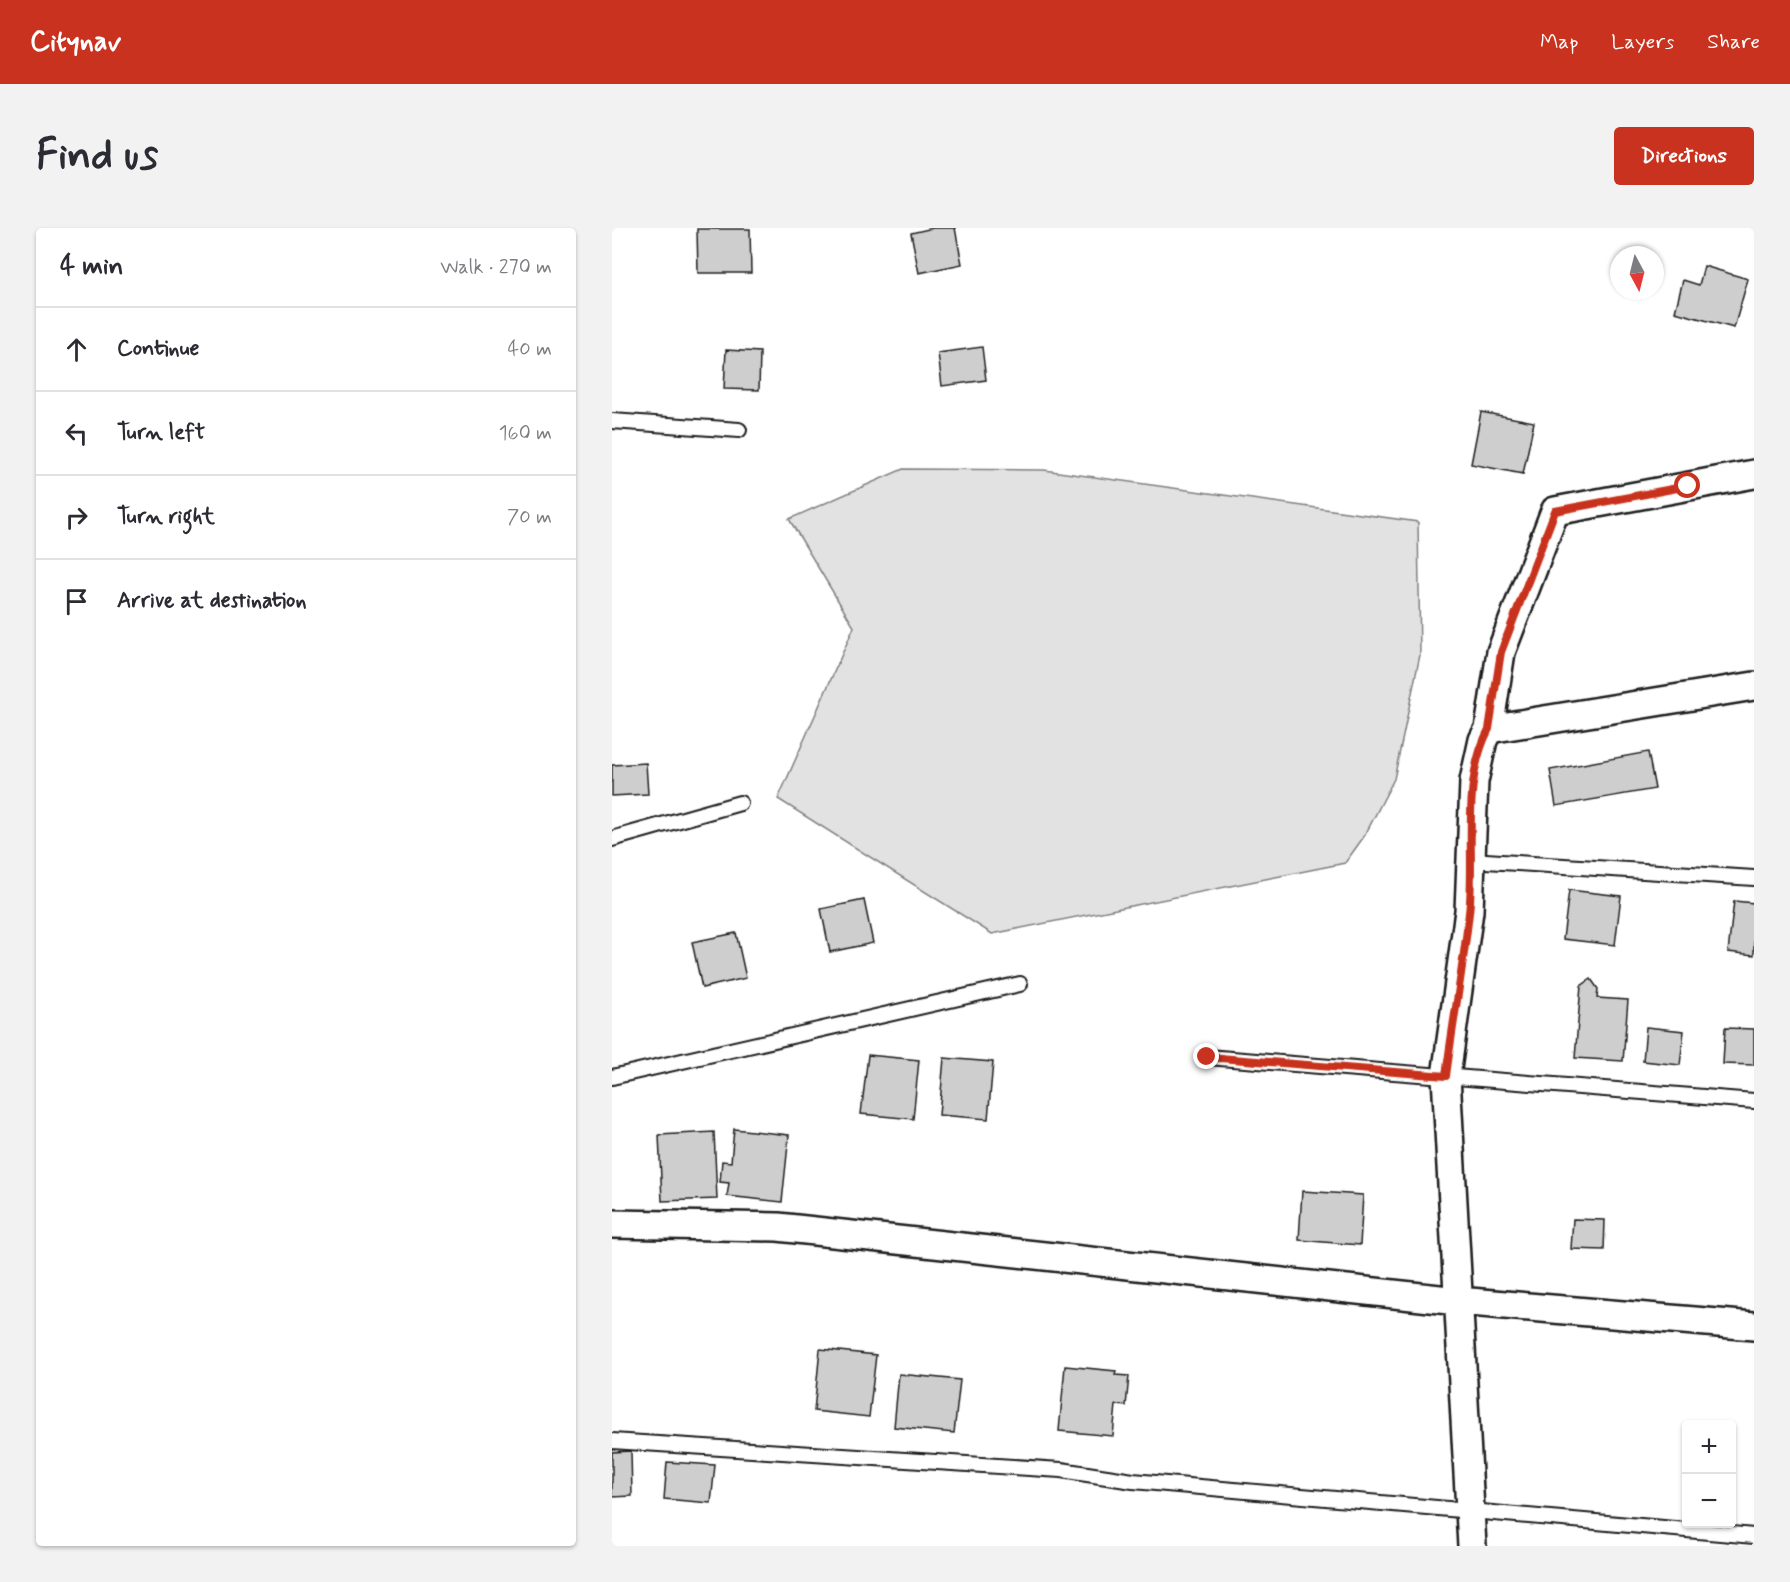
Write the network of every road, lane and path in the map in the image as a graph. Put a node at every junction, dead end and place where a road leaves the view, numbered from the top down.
1 (612, 421) edge
2 (739, 430) dead end
3 (1754, 474) edge
4 (1754, 686) edge
5 (1489, 729) junction
6 (740, 803) dead end
7 (612, 839) edge
8 (1470, 860) junction
9 (1754, 878) edge
10 (1020, 984) dead end
11 (1207, 1057) dead end
12 (1446, 1076) junction
13 (612, 1077) edge
14 (1754, 1101) edge
15 (612, 1224) edge
16 (1458, 1301) junction
17 (1754, 1326) edge
18 (612, 1441) edge
19 (1472, 1512) junction
20 (1754, 1536) edge
21 (1472, 1546) edge

1 - 2 lane
3 - 5 street
4 - 5 street
5 - 8 street
6 - 7 lane
8 - 9 lane
8 - 12 street
10 - 13 lane
11 - 12 lane
12 - 14 lane
12 - 16 street
15 - 16 street
16 - 17 street
16 - 19 street
18 - 19 lane
19 - 20 lane
19 - 21 street

